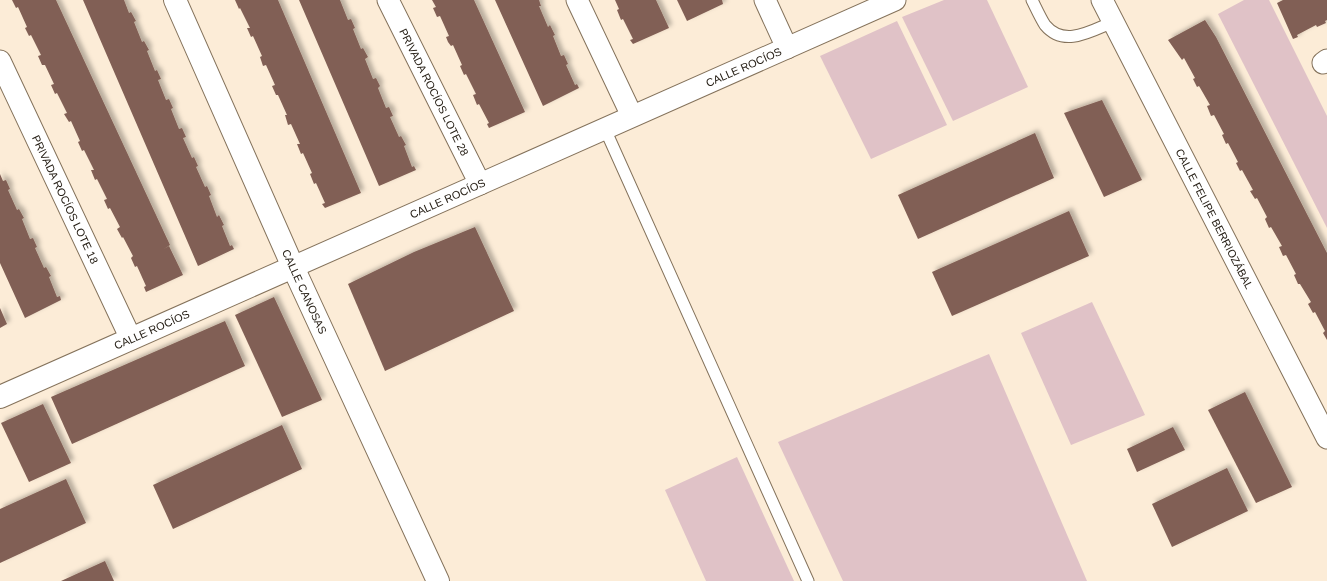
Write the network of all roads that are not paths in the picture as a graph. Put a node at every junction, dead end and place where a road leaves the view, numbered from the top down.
1 (175, 0) edge
2 (388, 0) edge
3 (577, 0) edge
4 (765, 0) edge
5 (895, 0) edge
6 (1032, 0) edge
7 (1102, 0) edge
8 (1113, 22) junction
9 (788, 48) junction
10 (0, 61) edge
11 (632, 116) junction
12 (605, 129) junction
13 (480, 184) junction
14 (293, 267) junction
15 (131, 339) junction
16 (0, 397) edge
17 (1327, 438) edge
18 (438, 581) edge
19 (808, 581) edge

1 - 14 street, CALLE CANOSAS
2 - 13 street, PRIVADA ROCÍOS LOTE 28
3 - 11 street
4 - 9 street
5 - 9 street, CALLE ROCÍOS
6 - 8 lane
7 - 8 street, CALLE FELIPE BERRIOZÁBAL
8 - 17 street, CALLE FELIPE BERRIOZÁBAL
9 - 11 street, CALLE ROCÍOS
10 - 15 street, PRIVADA ROCÍOS LOTE 18
11 - 12 street, CALLE ROCÍOS
12 - 13 street, CALLE ROCÍOS
12 - 19 lane
13 - 14 street, CALLE ROCÍOS
14 - 15 street, CALLE ROCÍOS
14 - 18 street, CALLE CANOSAS
15 - 16 street, CALLE ROCÍOS

